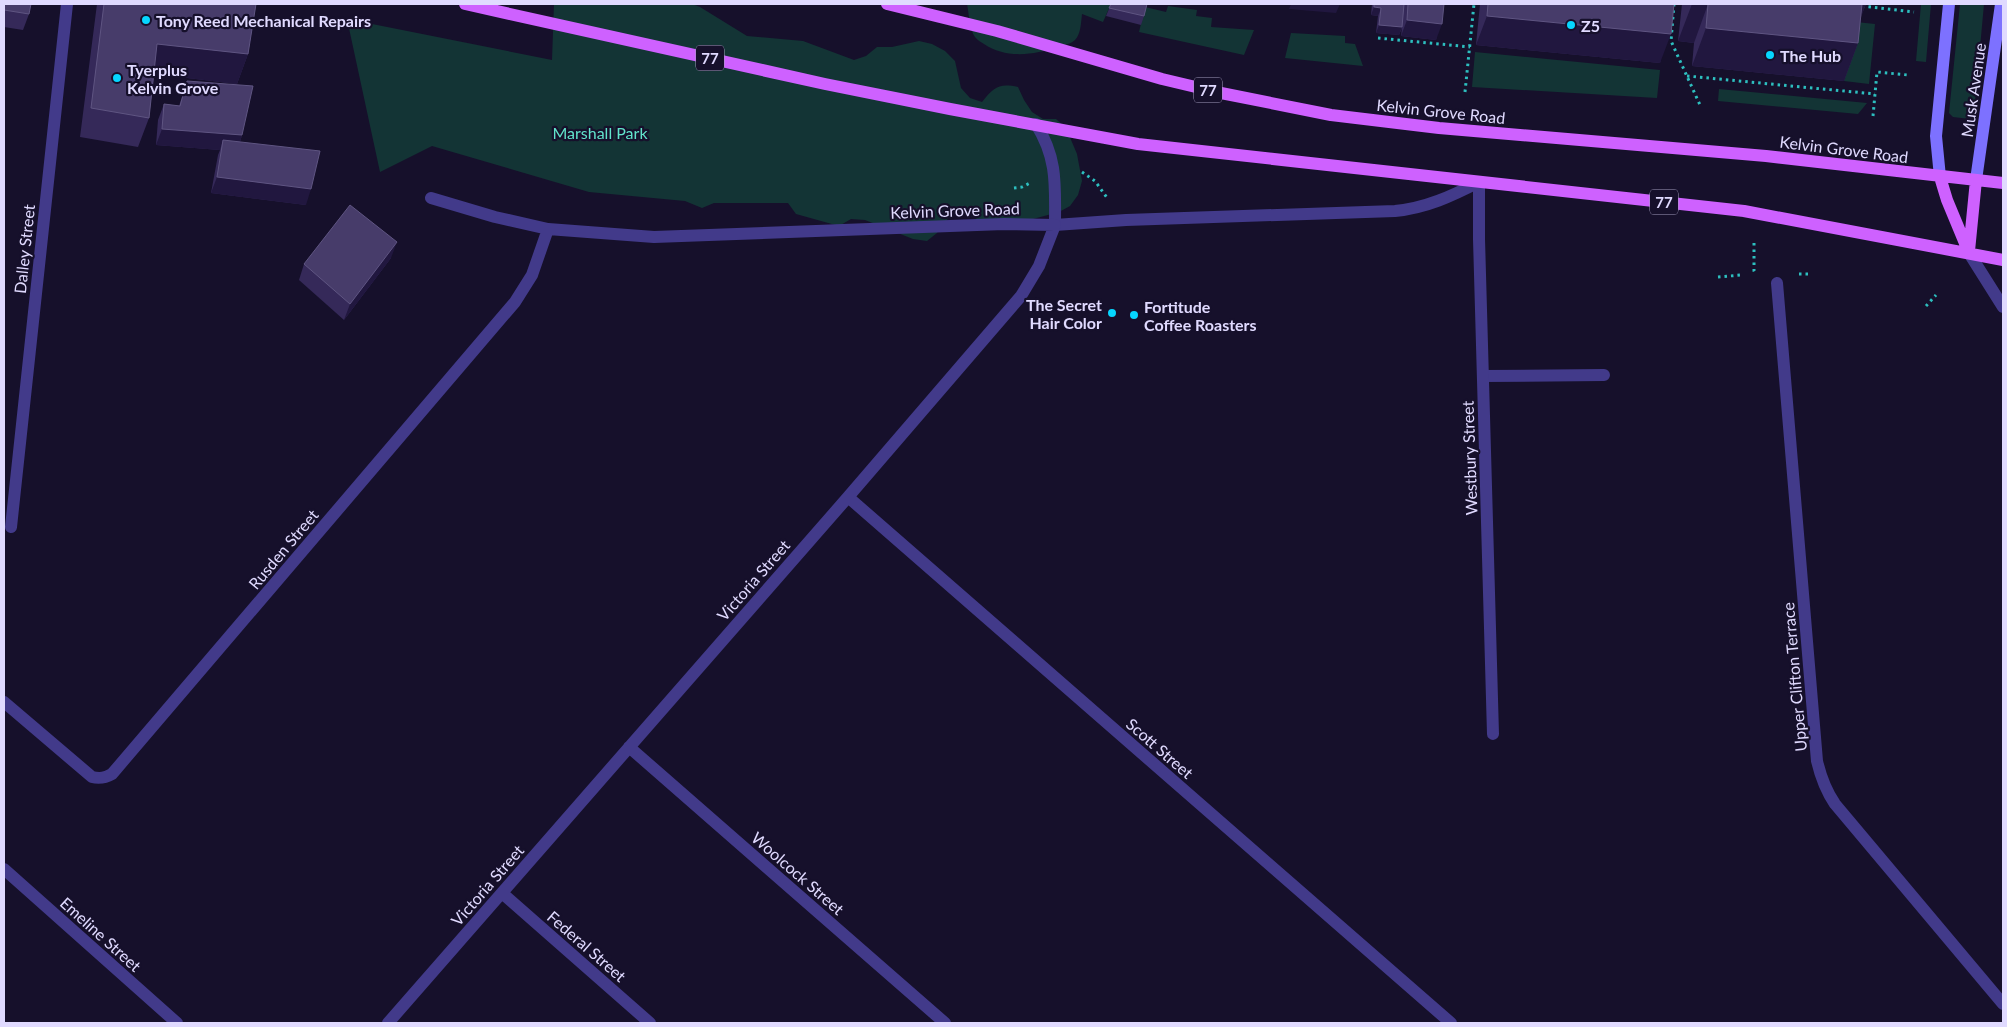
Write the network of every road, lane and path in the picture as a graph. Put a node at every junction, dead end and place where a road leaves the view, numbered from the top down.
1 (67, 4) edge
2 (468, 4) edge
3 (887, 4) edge
4 (1474, 4) edge
5 (1674, 4) edge
6 (1949, 4) edge
7 (2001, 4) edge
8 (1860, 6) edge
9 (1914, 12) dead end
10 (1378, 38) dead end
11 (1470, 47) junction
12 (1908, 75) dead end
13 (1687, 76) junction
14 (1465, 92) dead end
15 (1875, 94) junction
16 (1700, 105) dead end
17 (1873, 116) dead end
18 (1036, 124) junction
19 (1082, 172) dead end
20 (1940, 177) junction
21 (1976, 180) junction
22 (1479, 182) junction
23 (2003, 183) edge
24 (431, 198) dead end
25 (1111, 204) dead end
26 (1055, 225) junction
27 (548, 228) junction
28 (1754, 243) dead end
29 (1969, 253) junction
30 (2003, 260) edge
31 (1754, 271) dead end
32 (1741, 275) dead end
33 (1718, 277) dead end
34 (1777, 283) dead end
35 (1936, 295) dead end
36 (1926, 306) dead end
37 (2003, 307) edge
38 (1604, 375) dead end
39 (1483, 376) junction
40 (848, 497) junction
41 (11, 527) dead end
42 (4, 702) edge
43 (1493, 734) dead end
44 (629, 747) junction
45 (4, 869) edge
46 (502, 893) junction
47 (2003, 1004) edge
48 (177, 1023) edge
49 (388, 1023) edge
50 (650, 1023) edge
51 (945, 1023) edge
52 (1451, 1023) edge

1 - 41 street, Dalley Street
2 - 18 main road, 77
3 - 20 main road, Kelvin Grove Road / 77
4 - 11 path
5 - 13 path
6 - 20 street, Musk Avenue
7 - 21 street, Musk Avenue
8 - 9 path
10 - 11 path
11 - 14 path
12 - 15 path
13 - 15 path
13 - 16 path
15 - 17 path
18 - 22 main road, 77
18 - 26 street, Victoria Street
19 - 25 path
20 - 21 main road, Kelvin Grove Road / 77
20 - 29 main road
21 - 23 main road, Kelvin Grove Road / 77
21 - 29 main road
22 - 26 street, Kelvin Grove Road
22 - 29 main road, 77
22 - 39 street, Westbury Street
24 - 27 street, Kelvin Grove Road
26 - 27 street, Kelvin Grove Road
26 - 40 street, Victoria Street
27 - 42 street, Rusden Street
28 - 31 path
29 - 30 main road, 77
29 - 37 street
32 - 33 path
34 - 47 street, Upper Clifton Terrace
35 - 36 path
38 - 39 street
39 - 43 street, Westbury Street
40 - 44 street, Victoria Street
40 - 52 street, Scott Street
44 - 46 street, Victoria Street
44 - 51 street, Woolcock Street
45 - 48 street, Emeline Street
46 - 49 street, Victoria Street
46 - 50 street, Federal Street

